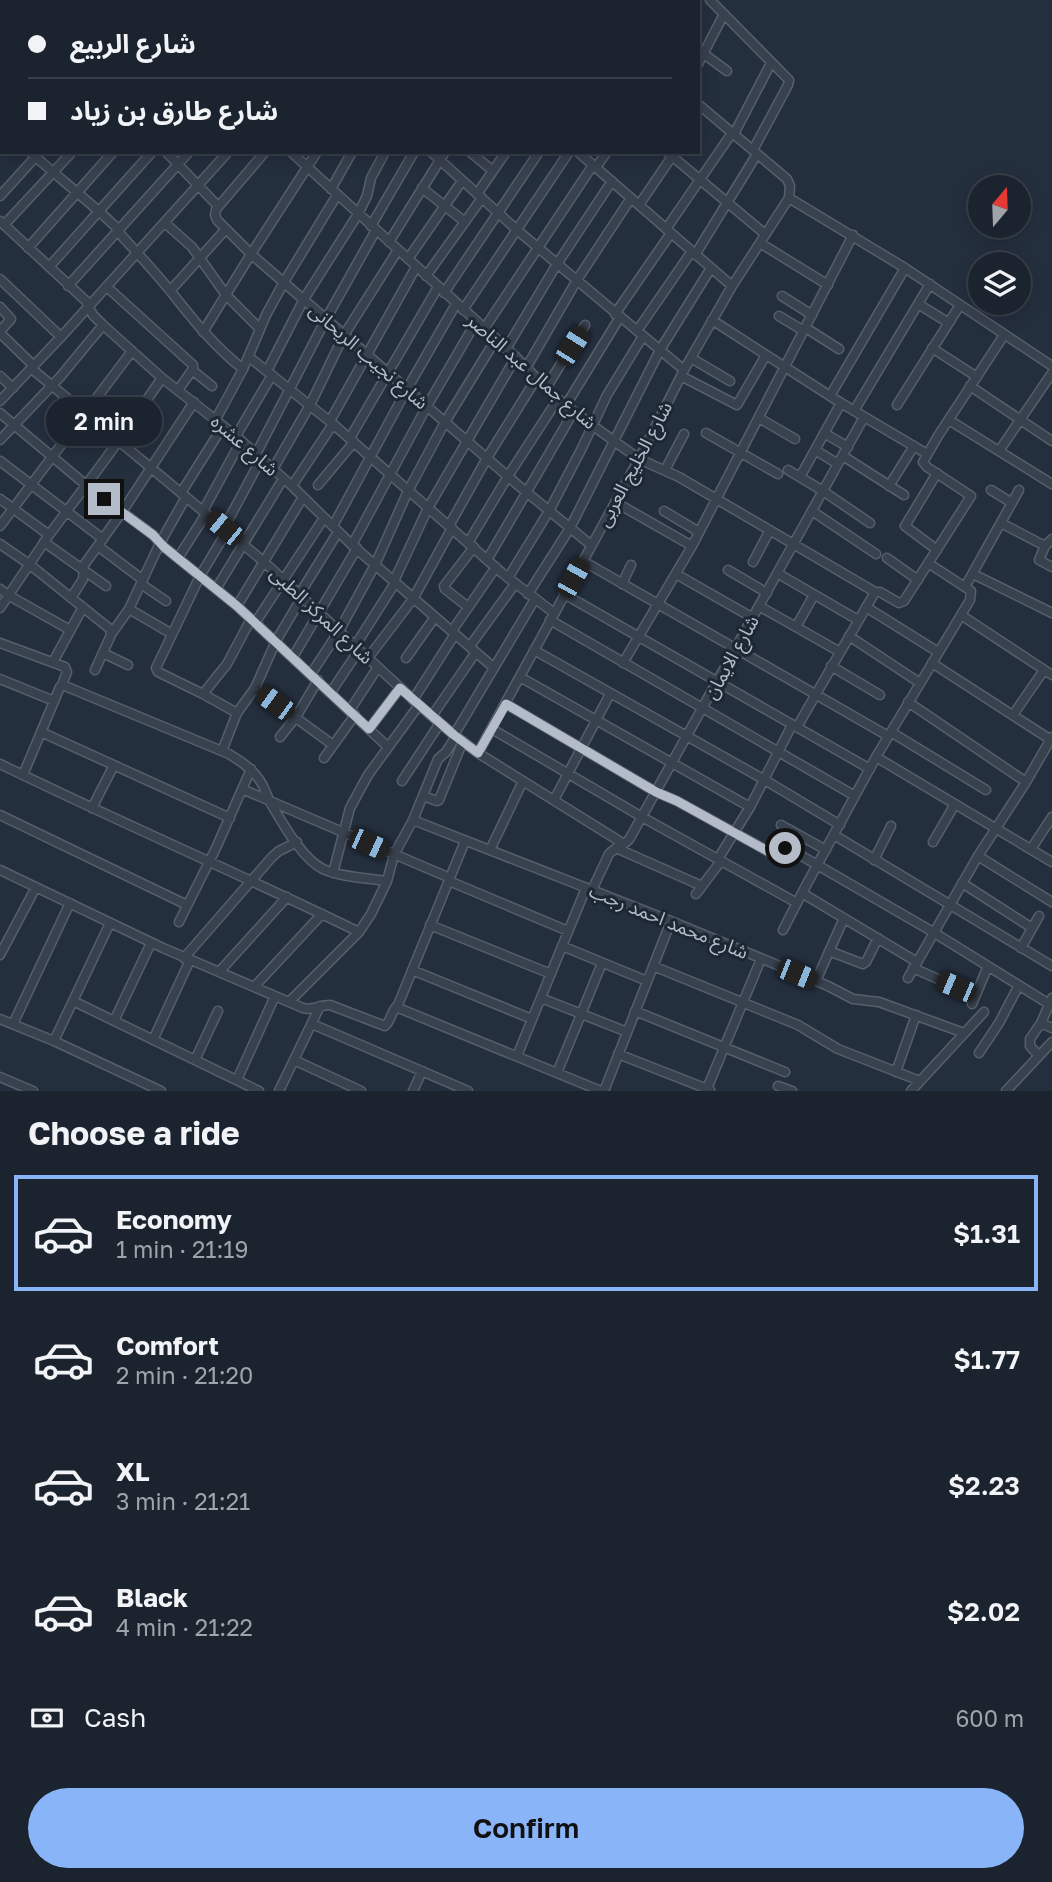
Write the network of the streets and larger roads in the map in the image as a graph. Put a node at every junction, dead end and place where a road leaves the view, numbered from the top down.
1 (710, 0) edge
2 (724, 14) junction
3 (704, 54) junction
4 (700, 61) edge
5 (771, 63) junction
6 (727, 71) dead end
7 (701, 106) edge
8 (733, 133) junction
9 (755, 152) junction
10 (36, 154) edge
11 (70, 154) edge
12 (111, 154) edge
13 (150, 154) edge
14 (168, 154) edge
15 (187, 154) edge
16 (226, 154) edge
17 (263, 154) edge
18 (293, 154) edge
19 (316, 154) edge
20 (351, 154) edge
21 (384, 154) edge
22 (413, 154) edge
23 (474, 154) edge
24 (505, 154) edge
25 (538, 154) edge
26 (568, 154) edge
27 (581, 154) edge
28 (605, 154) edge
29 (671, 154) edge
30 (442, 156) edge
31 (178, 164) junction
32 (594, 166) junction
33 (307, 167) junction
34 (493, 171) junction
35 (53, 173) junction
36 (701, 180) junction
37 (462, 181) junction
38 (612, 181) junction
39 (198, 185) junction
40 (422, 188) junction
41 (78, 192) junction
42 (334, 192) junction
43 (0, 196) edge
44 (480, 196) junction
45 (631, 198) junction
46 (789, 198) junction
47 (728, 203) junction
48 (639, 205) junction
49 (444, 206) junction
50 (218, 207) junction
51 (99, 211) junction
52 (498, 213) junction
53 (358, 214) junction
54 (465, 222) junction
55 (2, 223) edge
56 (165, 223) junction
57 (374, 228) junction
58 (226, 229) junction
59 (119, 230) junction
60 (517, 230) junction
61 (669, 231) junction
62 (765, 234) junction
63 (853, 235) junction
64 (389, 242) junction
65 (760, 243) junction
66 (28, 247) junction
67 (538, 247) junction
68 (398, 250) junction
69 (137, 253) junction
70 (693, 253) junction
71 (251, 254) junction
72 (200, 258) junction
73 (408, 260) junction
74 (557, 264) junction
75 (48, 267) junction
76 (416, 267) junction
77 (711, 268) junction
78 (905, 268) junction
79 (426, 276) junction
80 (0, 279) edge
81 (577, 281) junction
82 (284, 282) junction
83 (930, 284) junction
84 (828, 285) junction
85 (68, 286) junction
86 (107, 286) junction
87 (732, 286) junction
88 (441, 290) junction
89 (170, 291) junction
90 (226, 295) junction
91 (782, 296) dead end
92 (304, 299) junction
93 (456, 304) junction
94 (918, 304) junction
95 (960, 305) junction
96 (89, 306) junction
97 (0, 307) edge
98 (463, 310) junction
99 (812, 315) junction
100 (618, 316) junction
101 (779, 316) dead end
102 (326, 319) junction
103 (712, 320) junction
104 (476, 322) junction
105 (949, 323) junction
106 (103, 325) junction
107 (585, 325) dead end
108 (260, 329) junction
109 (484, 329) junction
110 (805, 330) junction
111 (0, 332) edge
112 (203, 332) junction
113 (640, 334) junction
114 (344, 335) junction
115 (1004, 335) junction
116 (61, 337) junction
117 (496, 340) junction
118 (932, 348) junction
119 (506, 349) junction
120 (839, 349) dead end
121 (660, 350) junction
122 (132, 351) junction
123 (366, 354) junction
124 (766, 355) junction
125 (249, 357) junction
126 (516, 357) junction
127 (691, 358) junction
128 (1052, 366) edge
129 (785, 367) junction
130 (33, 368) junction
131 (526, 368) junction
132 (243, 369) junction
133 (192, 370) junction
134 (269, 373) junction
135 (388, 373) junction
136 (683, 373) junction
137 (1052, 373) edge
138 (0, 376) edge
139 (977, 377) junction
140 (162, 378) junction
141 (536, 379) junction
142 (730, 381) dead end
143 (51, 386) junction
144 (212, 386) dead end
145 (970, 386) junction
146 (13, 388) junction
147 (546, 388) junction
148 (290, 389) junction
149 (407, 389) junction
150 (178, 390) junction
151 (830, 396) junction
152 (558, 399) junction
153 (0, 401) edge
154 (194, 402) junction
155 (841, 403) junction
156 (310, 405) junction
157 (566, 405) junction
158 (897, 405) dead end
159 (427, 406) junction
160 (574, 411) junction
161 (854, 411) junction
162 (0, 414) edge
163 (85, 414) junction
164 (864, 417) junction
165 (759, 418) junction
166 (949, 420) junction
167 (1020, 420) junction
168 (332, 422) junction
169 (445, 422) junction
170 (220, 423) junction
171 (592, 425) junction
172 (14, 426) junction
173 (706, 433) dead end
174 (824, 433) junction
175 (684, 434) dead end
176 (239, 439) junction
177 (795, 439) dead end
178 (0, 440) edge
179 (352, 440) junction
180 (118, 441) junction
181 (466, 441) junction
182 (614, 441) junction
183 (1052, 441) edge
184 (914, 446) junction
185 (848, 447) junction
186 (816, 450) junction
187 (999, 452) junction
188 (741, 453) junction
189 (927, 454) junction
190 (258, 456) junction
191 (370, 457) junction
192 (52, 458) junction
193 (487, 458) junction
194 (639, 459) junction
195 (841, 460) junction
196 (0, 461) edge
197 (151, 468) junction
198 (273, 469) junction
199 (664, 470) junction
200 (788, 470) dead end
201 (937, 473) junction
202 (778, 474) dead end
203 (390, 475) junction
204 (508, 477) junction
205 (800, 477) junction
206 (283, 479) junction
207 (1052, 484) edge
208 (32, 485) junction
209 (86, 485) junction
210 (318, 485) dead end
211 (292, 486) junction
212 (889, 486) junction
213 (991, 490) dead end
214 (1020, 490) dead end
215 (408, 491) junction
216 (823, 491) junction
217 (527, 493) junction
218 (184, 495) junction
219 (904, 495) dead end
220 (303, 497) junction
221 (0, 499) edge
222 (716, 499) junction
223 (615, 502) junction
224 (1012, 503) junction
225 (428, 508) junction
226 (13, 510) junction
227 (549, 511) junction
228 (664, 511) dead end
229 (812, 511) junction
230 (66, 512) junction
231 (122, 512) junction
232 (205, 512) junction
233 (324, 518) junction
234 (870, 523) dead end
235 (1001, 523) junction
236 (0, 526) edge
237 (450, 527) junction
238 (570, 528) junction
239 (335, 529) junction
240 (226, 530) junction
241 (770, 530) junction
242 (699, 532) junction
243 (47, 538) junction
244 (101, 543) junction
245 (160, 543) junction
246 (1049, 543) edge
247 (0, 544) edge
248 (243, 544) junction
249 (794, 544) junction
250 (471, 545) junction
251 (591, 545) junction
252 (692, 546) junction
253 (354, 547) junction
254 (937, 550) junction
255 (877, 554) dead end
256 (178, 558) junction
257 (887, 558) dead end
258 (487, 560) junction
259 (263, 561) junction
260 (583, 561) junction
261 (753, 562) dead end
262 (928, 563) junction
263 (29, 564) junction
264 (375, 565) junction
265 (631, 565) dead end
266 (1052, 567) edge
267 (495, 568) junction
268 (83, 570) junction
269 (728, 570) dead end
270 (777, 573) junction
271 (676, 574) junction
272 (972, 574) junction
273 (200, 576) junction
274 (283, 580) junction
275 (918, 580) junction
276 (512, 581) junction
277 (142, 582) junction
278 (394, 582) junction
279 (621, 583) junction
280 (106, 586) dead end
281 (965, 587) junction
282 (0, 589) edge
283 (216, 589) junction
284 (875, 592) junction
285 (766, 593) junction
286 (564, 594) junction
287 (8, 595) junction
288 (814, 595) junction
289 (301, 596) junction
290 (532, 597) junction
291 (71, 598) junction
292 (413, 599) junction
293 (166, 601) dead end
294 (658, 605) junction
295 (237, 606) junction
296 (759, 606) junction
297 (83, 607) junction
298 (468, 607) junction
299 (866, 607) junction
300 (0, 608) edge
301 (128, 609) junction
302 (1052, 613) edge
303 (319, 614) junction
304 (961, 615) junction
305 (435, 617) junction
306 (552, 617) junction
307 (752, 618) junction
308 (858, 620) junction
309 (253, 621) junction
310 (796, 627) junction
311 (70, 630) junction
312 (339, 631) junction
313 (453, 632) junction
314 (111, 633) junction
315 (172, 634) junction
316 (849, 636) junction
317 (639, 638) junction
318 (276, 641) junction
319 (0, 643) edge
320 (357, 648) junction
321 (473, 649) junction
322 (735, 649) junction
323 (534, 650) junction
324 (840, 652) junction
325 (938, 652) junction
326 (103, 653) junction
327 (293, 657) junction
328 (368, 658) junction
329 (406, 658) dead end
330 (53, 662) junction
331 (623, 663) junction
332 (932, 663) junction
333 (128, 665) dead end
334 (831, 666) junction
335 (378, 667) junction
336 (493, 667) junction
337 (95, 670) dead end
338 (1048, 673) edge
339 (314, 677) junction
340 (520, 677) junction
341 (0, 679) edge
342 (717, 682) junction
343 (920, 683) junction
344 (64, 684) junction
345 (255, 688) junction
346 (400, 688) junction
347 (331, 692) junction
348 (203, 694) junction
349 (610, 694) junction
350 (815, 694) junction
351 (880, 695) dead end
352 (54, 701) junction
353 (416, 702) junction
354 (908, 702) junction
355 (506, 704) junction
356 (702, 709) junction
357 (352, 712) junction
358 (237, 713) junction
359 (1013, 715) junction
360 (432, 716) junction
361 (296, 718) junction
362 (596, 720) junction
363 (440, 723) junction
364 (794, 726) junction
365 (369, 729) junction
366 (492, 729) junction
367 (41, 732) junction
368 (890, 734) junction
369 (687, 736) junction
370 (280, 737) dead end
371 (457, 738) junction
372 (1051, 738) edge
373 (333, 745) junction
374 (388, 747) junction
375 (581, 749) junction
376 (222, 751) junction
377 (778, 752) junction
378 (478, 753) junction
379 (876, 757) junction
380 (324, 758) dead end
381 (672, 763) junction
382 (0, 764) edge
383 (114, 765) junction
384 (251, 769) junction
385 (870, 769) junction
386 (568, 774) junction
387 (23, 775) junction
388 (763, 779) junction
389 (402, 781) dead end
390 (523, 781) junction
391 (1026, 782) junction
392 (242, 789) junction
393 (986, 790) dead end
394 (656, 792) junction
395 (423, 796) junction
396 (855, 796) junction
397 (270, 800) junction
398 (554, 800) junction
399 (955, 804) junction
400 (750, 807) junction
401 (92, 808) junction
402 (0, 816) edge
403 (642, 817) junction
404 (230, 818) junction
405 (1051, 819) edge
406 (412, 820) junction
407 (780, 825) dead end
408 (840, 825) junction
409 (891, 826) dead end
410 (996, 828) junction
411 (343, 832) junction
412 (734, 832) junction
413 (834, 835) junction
414 (465, 841) junction
415 (297, 842) junction
416 (933, 842) dead end
417 (620, 846) junction
418 (1031, 849) junction
419 (490, 850) junction
420 (826, 850) junction
421 (394, 855) junction
422 (978, 856) junction
423 (719, 860) junction
424 (874, 860) junction
425 (209, 861) junction
426 (1052, 862) edge
427 (818, 865) junction
428 (0, 870) edge
429 (333, 873) junction
430 (449, 879) junction
431 (252, 880) junction
432 (387, 881) junction
433 (961, 883) junction
434 (702, 886) junction
435 (36, 887) junction
436 (589, 889) junction
437 (802, 893) junction
438 (696, 894) dead end
439 (287, 897) junction
440 (1052, 902) edge
441 (797, 903) junction
442 (70, 904) junction
443 (187, 905) junction
444 (949, 905) junction
445 (322, 914) junction
446 (1039, 916) dead end
447 (844, 918) junction
448 (671, 921) junction
449 (179, 922) dead end
450 (110, 923) junction
451 (430, 925) junction
452 (1032, 928) junction
453 (783, 930) dead end
454 (568, 931) junction
455 (359, 932) junction
456 (933, 932) junction
457 (878, 938) junction
458 (151, 943) junction
459 (562, 946) junction
460 (1021, 948) junction
461 (829, 951) junction
462 (0, 955) edge
463 (187, 959) junction
464 (761, 959) junction
465 (602, 963) junction
466 (915, 965) junction
467 (653, 966) junction
468 (988, 966) junction
469 (1052, 966) edge
470 (412, 970) junction
471 (219, 972) junction
472 (551, 974) junction
473 (908, 978) dead end
474 (647, 981) junction
475 (816, 981) junction
476 (1019, 985) junction
477 (254, 987) junction
478 (956, 987) dead end
479 (275, 996) junction
480 (541, 998) junction
481 (73, 1001) junction
482 (1050, 1001) edge
483 (289, 1002) junction
484 (743, 1003) junction
485 (972, 1004) dead end
486 (320, 1006) junction
487 (396, 1007) junction
488 (218, 1011) dead end
489 (635, 1011) junction
490 (984, 1012) dead end
491 (581, 1014) junction
492 (916, 1015) junction
493 (0, 1019) edge
494 (532, 1019) junction
495 (114, 1021) junction
496 (1041, 1023) junction
497 (13, 1024) junction
498 (312, 1024) junction
499 (1052, 1028) edge
500 (627, 1032) junction
501 (964, 1033) junction
502 (153, 1040) junction
503 (54, 1041) junction
504 (1052, 1042) edge
505 (724, 1047) junction
506 (979, 1053) dead end
507 (618, 1054) junction
508 (517, 1056) junction
509 (1039, 1056) junction
510 (195, 1060) junction
511 (294, 1060) junction
512 (422, 1071) junction
513 (785, 1072) dead end
514 (896, 1072) junction
515 (558, 1073) junction
516 (0, 1077) edge
517 (237, 1080) junction
518 (920, 1081) junction
519 (778, 1086) dead end
520 (708, 1090) edge
521 (33, 1091) edge
522 (161, 1091) edge
523 (259, 1091) edge
524 (279, 1091) edge
525 (361, 1091) edge
526 (413, 1091) edge
527 (468, 1091) edge
528 (602, 1091) edge
529 (792, 1091) edge
530 (911, 1091) edge
531 (1006, 1091) edge

1 - 2 street
2 - 3 street
2 - 5 street
3 - 4 street
3 - 6 street
5 - 8 street
5 - 9 street
7 - 8 street
8 - 9 street
8 - 36 street
9 - 46 street
9 - 47 street
10 - 35 street
10 - 43 street
11 - 35 street
12 - 41 street
13 - 51 street
14 - 31 street, شارع نجيب الريحانى
15 - 31 street
16 - 39 street
17 - 50 street
18 - 33 street, شارع جمال عبد الناصر
19 - 33 street
20 - 42 street
21 - 53 street
22 - 57 street
23 - 34 street
24 - 34 street
25 - 52 street
26 - 60 street
27 - 32 street
28 - 32 street
29 - 36 street
29 - 48 street
30 - 37 street
30 - 40 street
31 - 39 street, شارع نجيب الريحانى
31 - 59 street
32 - 38 street
32 - 67 street
33 - 42 street, شارع جمال عبد الناصر
33 - 71 street
34 - 44 street
35 - 41 street
35 - 55 street
36 - 47 street
36 - 61 street
37 - 44 street
37 - 49 street
38 - 45 street
38 - 74 street
39 - 50 street, شارع نجيب الريحانى
39 - 56 street
40 - 49 street
40 - 64 street
41 - 51 street
41 - 66 street
42 - 53 street, شارع جمال عبد الناصر
42 - 82 street
44 - 52 street
44 - 54 street
45 - 48 street
45 - 81 street
46 - 62 street, شارع الخليج العربى
46 - 63 street
47 - 62 street
47 - 70 street
48 - 61 street
49 - 54 street
49 - 73 street
50 - 58 street, شارع نجيب الريحانى
51 - 59 street
51 - 75 street
52 - 60 street
52 - 88 street
53 - 57 street, شارع جمال عبد الناصر
53 - 92 street
54 - 79 street
55 - 66 street, شارع عشره
56 - 69 street
56 - 72 street
57 - 64 street, شارع جمال عبد الناصر
57 - 102 street
58 - 71 street, شارع نجيب الريحانى
58 - 72 street
59 - 69 street
59 - 85 street
60 - 67 street
60 - 98 street
61 - 70 street
61 - 100 street
62 - 65 street, شارع الخليج العربى
63 - 78 street
63 - 84 street
64 - 68 street, شارع جمال عبد الناصر
65 - 84 street
65 - 87 street, شارع الخليج العربى
66 - 75 street, شارع عشره
67 - 74 street
67 - 109 street
68 - 73 street, شارع جمال عبد الناصر
68 - 114 street
69 - 86 street
69 - 89 street
70 - 77 street
70 - 113 street
71 - 82 street, شارع نجيب الريحانى
71 - 90 street
72 - 89 street
72 - 90 street
73 - 76 street, شارع جمال عبد الناصر
74 - 81 street
74 - 119 street
75 - 85 street, شارع عشره
76 - 79 street, شارع جمال عبد الناصر
76 - 123 street
77 - 87 street
77 - 121 street
78 - 83 street
78 - 151 street
79 - 88 street, شارع جمال عبد الناصر
80 - 116 street
81 - 100 street
81 - 131 street
82 - 92 street, شارع نجيب الريحانى
82 - 108 street
83 - 94 street
83 - 95 street
84 - 99 street
85 - 96 street, شارع عشره
86 - 96 street
86 - 133 street
87 - 103 street, شارع الخليج العربى
88 - 93 street, شارع جمال عبد الناصر
88 - 135 street
89 - 112 street
90 - 108 street
90 - 112 street
91 - 99 street
92 - 102 street, شارع نجيب الريحانى
92 - 134 street
93 - 98 street, شارع جمال عبد الناصر
93 - 149 street
94 - 105 street
94 - 161 street
95 - 105 street
95 - 115 street
96 - 106 street, شارع عشره
96 - 116 street
97 - 111 street, شارع المركز الطبى
98 - 104 street, شارع جمال عبد الناصر
99 - 110 street
100 - 113 street
100 - 157 street
101 - 110 street
102 - 114 street, شارع نجيب الريحانى
102 - 148 street
103 - 124 street
103 - 127 street, شارع الخليج العربى
104 - 109 street, شارع جمال عبد الناصر
104 - 159 street
105 - 118 street
106 - 122 street, شارع عشره
106 - 143 street
107 - 147 street
108 - 125 street
109 - 117 street, شارع جمال عبد الناصر
110 - 120 street
110 - 129 street
111 - 130 street, شارع المركز الطبى
112 - 132 street
113 - 121 street
113 - 171 street
114 - 123 street, شارع نجيب الريحانى
114 - 156 street
115 - 128 street
115 - 139 street
116 - 130 street
117 - 119 street, شارع جمال عبد الناصر
117 - 169 street
118 - 139 street
118 - 158 street
119 - 126 street, شارع جمال عبد الناصر
121 - 136 street
121 - 182 street
122 - 140 street, شارع عشره
122 - 163 street
123 - 135 street, شارع نجيب الريحانى
123 - 168 street
124 - 129 street
124 - 136 street
125 - 132 street
125 - 134 street
126 - 131 street, شارع جمال عبد الناصر
126 - 181 street
127 - 136 street, شارع الخليج العربى
127 - 142 street
129 - 151 street
129 - 165 street
130 - 143 street, شارع المركز الطبى
130 - 146 street
131 - 141 street, شارع جمال عبد الناصر
132 - 170 street
133 - 144 street
133 - 150 street
134 - 148 street
134 - 176 street
135 - 149 street, شارع نجيب الريحانى
135 - 179 street
136 - 194 street, شارع الخليج العربى
137 - 167 street
138 - 146 street
139 - 145 street
140 - 150 street, شارع عشره
140 - 180 street
141 - 147 street, شارع جمال عبد الناصر
141 - 193 street
143 - 163 street, شارع المركز الطبى
143 - 172 street
145 - 166 street
145 - 167 street
146 - 153 street
147 - 152 street, شارع جمال عبد الناصر
148 - 156 street
148 - 190 street
149 - 159 street, شارع نجيب الريحانى
149 - 191 street
150 - 154 street, شارع عشره
151 - 155 street
152 - 157 street, شارع جمال عبد الناصر
152 - 204 street
154 - 170 street, شارع عشره
154 - 197 street
155 - 161 street
155 - 174 street
156 - 168 street
156 - 198 street
157 - 160 street, شارع جمال عبد الناصر
159 - 169 street, شارع نجيب الريحانى
159 - 203 street
160 - 171 street, شارع جمال عبد الناصر
160 - 217 street
161 - 164 street
162 - 172 street
163 - 180 street, شارع المركز الطبى
163 - 192 street
164 - 184 street
164 - 185 street, شارع الايمان
165 - 177 street
165 - 188 street
166 - 187 street
166 - 189 street
167 - 183 street
167 - 187 street
168 - 179 street
168 - 211 street
169 - 181 street, شارع نجيب الريحانى
169 - 215 street
170 - 176 street, شارع عشره
170 - 218 street
171 - 182 street, شارع جمال عبد الناصر
171 - 227 street
172 - 178 street
172 - 192 street
173 - 188 street
174 - 185 street
174 - 186 street
175 - 199 street
176 - 190 street, شارع عشره
176 - 232 street
179 - 191 street
179 - 210 street
180 - 197 street, شارع المركز الطبى
180 - 209 street
181 - 193 street, شارع نجيب الريحانى
181 - 225 street
182 - 194 street, شارع جمال عبد الناصر
182 - 238 street
184 - 189 street
184 - 212 street
185 - 195 street, شارع الايمان
186 - 195 street
186 - 205 street
187 - 207 street
188 - 202 street
188 - 222 street
189 - 201 street
190 - 198 street, شارع عشره
190 - 240 street
191 - 203 street
191 - 239 street
192 - 208 street
192 - 209 street
193 - 204 street, شارع نجيب الريحانى
193 - 237 street
194 - 199 street, شارع جمال عبد الناصر
194 - 223 street, شارع الخليج العربى
195 - 212 street
195 - 216 street, شارع الايمان
196 - 208 street
197 - 218 street, شارع المركز الطبى
197 - 231 street
198 - 206 street, شارع عشره
199 - 222 street, شارع جمال عبد الناصر
200 - 205 street
201 - 254 street
201 - 254 street
203 - 215 street
203 - 253 street
204 - 217 street, شارع نجيب الريحانى
204 - 250 street
205 - 216 street
206 - 211 street, شارع عشره
206 - 248 street
208 - 226 street
208 - 230 street
209 - 230 street
209 - 231 street
211 - 220 street, شارع عشره
212 - 219 street
213 - 224 street
214 - 224 street
215 - 225 street
215 - 264 street
216 - 229 street, شارع الايمان
216 - 234 street
217 - 227 street, شارع نجيب الريحانى
217 - 258 street
218 - 232 street, شارع المركز الطبى
218 - 245 street
220 - 233 street, شارع عشره
220 - 259 street
221 - 226 street
222 - 241 street, شارع جمال عبد الناصر
222 - 242 street
223 - 251 street, شارع الخليج العربى
223 - 252 street
224 - 235 street
225 - 237 street
225 - 278 street
226 - 236 street
226 - 243 street
227 - 238 street, شارع نجيب الريحانى
227 - 276 street
228 - 242 street
229 - 249 street, شارع الايمان
229 - 255 street
230 - 243 street
230 - 244 street
231 - 244 street
231 - 245 street
232 - 240 street, شارع المركز الطبى
232 - 256 street
233 - 239 street, شارع عشره
233 - 274 street
235 - 246 street
235 - 272 street
237 - 250 street
237 - 292 street
238 - 251 street, شارع نجيب الريحانى
238 - 290 street
239 - 253 street, شارع عشره
239 - 289 street
240 - 248 street, شارع المركز الطبى
240 - 273 street
241 - 249 street, شارع جمال عبد الناصر
241 - 261 street
242 - 252 street
243 - 263 street
243 - 268 street
244 - 268 street
244 - 277 street
245 - 256 street
245 - 277 street
246 - 266 street
247 - 263 street
248 - 259 street, شارع المركز الطبى
248 - 283 street
249 - 270 street, شارع الايمان
249 - 284 street, شارع جمال عبد الناصر
250 - 258 street
250 - 298 street
251 - 260 street, شارع الخليج العربى
252 - 271 street
253 - 264 street, شارع عشره
253 - 303 street
254 - 262 street
256 - 273 street
257 - 275 street
258 - 267 street
259 - 274 street, شارع المركز الطبى
259 - 295 street
260 - 279 street
260 - 286 street, شارع الخليج العربى
262 - 275 street
262 - 281 street
263 - 287 street
263 - 291 street
264 - 278 street, شارع عشره
264 - 312 street
265 - 279 street
267 - 276 street
267 - 298 street
268 - 280 street
268 - 291 street
269 - 285 street
270 - 285 street, شارع الايمان
270 - 288 street
271 - 294 street
271 - 307 street
272 - 281 street
272 - 302 street
273 - 283 street
273 - 315 street
274 - 289 street, شارع المركز الطبى
274 - 309 street
275 - 284 street, شارع جمال عبد الناصر
276 - 290 street
276 - 321 street
277 - 293 street
277 - 301 street
278 - 292 street, شارع عشره
278 - 320 street
279 - 294 street
281 - 304 street
282 - 287 street
283 - 295 street
284 - 299 street
285 - 296 street, شارع الايمان
286 - 306 street, شارع الخليج العربى
286 - 317 street
287 - 300 street
287 - 311 street
288 - 308 street
288 - 310 street
289 - 303 street, شارع المركز الطبى
289 - 318 street
290 - 306 street
290 - 336 street
291 - 297 street
292 - 305 street, شارع عشره
292 - 328 street
294 - 317 street
294 - 322 street
295 - 309 street
296 - 307 street, شارع الايمان
296 - 310 street
297 - 311 street
297 - 314 street
298 - 313 street
299 - 308 street
299 - 325 street
301 - 314 street
301 - 315 street
303 - 312 street, شارع المركز الطبى
303 - 327 street
304 - 325 street
304 - 338 street
305 - 313 street, شارع عشره
305 - 329 street
306 - 323 street, شارع الخليج العربى
306 - 331 street
307 - 322 street, شارع الايمان
308 - 316 street
309 - 318 street
309 - 348 street
310 - 324 street
311 - 330 street
312 - 320 street, شارع المركز الطبى
312 - 339 street
313 - 321 street, شارع عشره
313 - 353 street
314 - 326 street
315 - 348 street
316 - 324 street
316 - 343 street
317 - 331 street
317 - 342 street
318 - 327 street
318 - 345 street
319 - 330 street
320 - 328 street, شارع المركز الطبى
320 - 347 street
321 - 336 street, شارع عشره
321 - 360 street
322 - 342 street, شارع الايمان
322 - 350 street
323 - 340 street, شارع الخليج العربى
323 - 349 street
324 - 334 street
325 - 332 street
326 - 333 street
326 - 337 street
327 - 339 street
328 - 335 street, شارع المركز الطبى
330 - 344 street
331 - 356 street
332 - 343 street
332 - 359 street
334 - 350 street
334 - 351 street
335 - 346 street, شارع المركز الطبى
335 - 357 street
336 - 371 street
338 - 359 street
339 - 347 street
339 - 361 street
340 - 355 street, شارع الخليج العربى
340 - 362 street
341 - 352 street
342 - 356 street, شارع الايمان
342 - 364 street
343 - 354 street
344 - 352 street
344 - 376 street
345 - 358 street
345 - 361 street
346 - 353 street, شارع المركز الطبى
346 - 365 street
347 - 357 street
348 - 358 street
349 - 362 street
349 - 369 street
350 - 364 street
350 - 368 street
352 - 367 street
353 - 360 street, شارع المركز الطبى
353 - 374 street
354 - 368 street
354 - 391 street
355 - 366 street, شارع الخليج العربى
355 - 375 street
356 - 369 street, شارع الايمان
356 - 377 street
357 - 365 street
357 - 373 street
358 - 376 street
359 - 372 street
360 - 363 street, شارع المركز الطبى
361 - 370 street
361 - 373 street
362 - 375 street
362 - 381 street
363 - 371 street, شارع المركز الطبى
363 - 389 street
364 - 377 street
364 - 385 street
365 - 374 street
366 - 378 street, شارع الخليج العربى
366 - 386 street
367 - 383 street
367 - 387 street
368 - 379 street
368 - 393 street
369 - 381 street, شارع الايمان
369 - 388 street
371 - 378 street, شارع المركز الطبى
371 - 395 street
371 - 395 street
372 - 391 street
373 - 380 street
374 - 411 street
375 - 386 street
375 - 394 street
376 - 384 street
377 - 388 street
377 - 396 street
378 - 390 street, شارع المركز الطبى
379 - 385 street
379 - 399 street
381 - 394 street, شارع الايمان
381 - 400 street
382 - 387 street
383 - 401 street
383 - 404 street
384 - 392 street
384 - 397 street
385 - 396 street
386 - 398 street
386 - 403 street
387 - 401 street
388 - 400 street
388 - 408 street
390 - 398 street, شارع المركز الطبى
390 - 419 street
391 - 410 street
392 - 397 street
392 - 404 street
394 - 403 street, شارع الايمان
394 - 412 street
395 - 406 street
396 - 408 street
397 - 411 street
397 - 415 street
398 - 417 street, شارع المركز الطبى
399 - 410 street
399 - 416 street
400 - 412 street
401 - 425 street
402 - 443 street
403 - 417 street, شارع الايمان
403 - 423 street
404 - 425 street
405 - 418 street
406 - 414 street, شارع محمد احمد رجب
406 - 421 street
407 - 420 street
408 - 413 street
409 - 424 street
410 - 418 street
410 - 422 street
411 - 421 street
411 - 429 street
412 - 423 street
412 - 427 street
413 - 420 street
413 - 424 street
414 - 419 street, شارع محمد احمد رجب
414 - 430 street
415 - 429 street
415 - 431 street
417 - 434 street, شارع المركز الطبى
417 - 436 street, شارع الايمان
418 - 426 street
419 - 436 street, شارع محمد احمد رجب
420 - 427 street
421 - 430 street
421 - 432 street
422 - 433 street
422 - 440 street
423 - 434 street
423 - 441 street
424 - 444 street
425 - 431 street
425 - 443 street
427 - 437 street
427 - 456 street
428 - 435 street
429 - 432 street
430 - 451 street
430 - 454 street
431 - 439 street
431 - 463 street
432 - 455 street
433 - 444 street
433 - 452 street
434 - 438 street
435 - 442 street
435 - 462 street
436 - 448 street, شارع محمد احمد رجب
436 - 454 street, شارع الايمان
437 - 441 street
437 - 447 street
439 - 445 street
439 - 471 street
441 - 453 street
442 - 450 street
442 - 497 street
443 - 449 street
444 - 456 street
444 - 460 street
445 - 455 street
445 - 477 street
446 - 452 street
447 - 457 street
447 - 461 street
448 - 464 street, شارع محمد احمد رجب
448 - 467 street
450 - 458 street
450 - 481 street
451 - 470 street
451 - 472 street
452 - 460 street
454 - 459 street, شارع الايمان
455 - 483 street
456 - 466 street
456 - 468 street
457 - 461 street
457 - 466 street
458 - 463 street
458 - 495 street
459 - 465 street
459 - 472 street, شارع الايمان
460 - 469 street
461 - 475 street
463 - 471 street
463 - 502 street
464 - 475 street, شارع محمد احمد رجب
464 - 484 street
465 - 474 street
465 - 491 street
466 - 473 street
466 - 478 street
467 - 474 street
467 - 484 street
468 - 476 street
468 - 485 street
470 - 487 street
470 - 494 street
471 - 477 street
472 - 480 street, شارع الايمان
474 - 489 street
475 - 492 street, شارع محمد احمد رجب
476 - 482 street
476 - 506 street
477 - 479 street
479 - 483 street
479 - 517 street
480 - 491 street
480 - 494 street, شارع الايمان
481 - 495 street
481 - 503 street
482 - 496 street
483 - 486 street
484 - 505 street
484 - 514 street
486 - 487 street
486 - 498 street
487 - 508 street
488 - 510 street
489 - 500 street
489 - 505 street
490 - 501 street
491 - 500 street
491 - 515 street
492 - 501 street, شارع محمد احمد رجب
492 - 514 street
493 - 497 street
494 - 508 street, شارع الايمان
495 - 502 street
496 - 499 street
496 - 509 street
497 - 503 street
498 - 511 street
498 - 512 street
500 - 507 street
501 - 518 street
502 - 510 street
503 - 522 street
504 - 509 street
505 - 513 street
505 - 520 street
507 - 520 street
507 - 528 street
508 - 515 street
509 - 531 street
510 - 517 street
511 - 524 street
511 - 525 street
512 - 526 street
512 - 527 street
514 - 518 street
515 - 528 street
516 - 521 street
517 - 523 street
518 - 530 street
519 - 529 street

